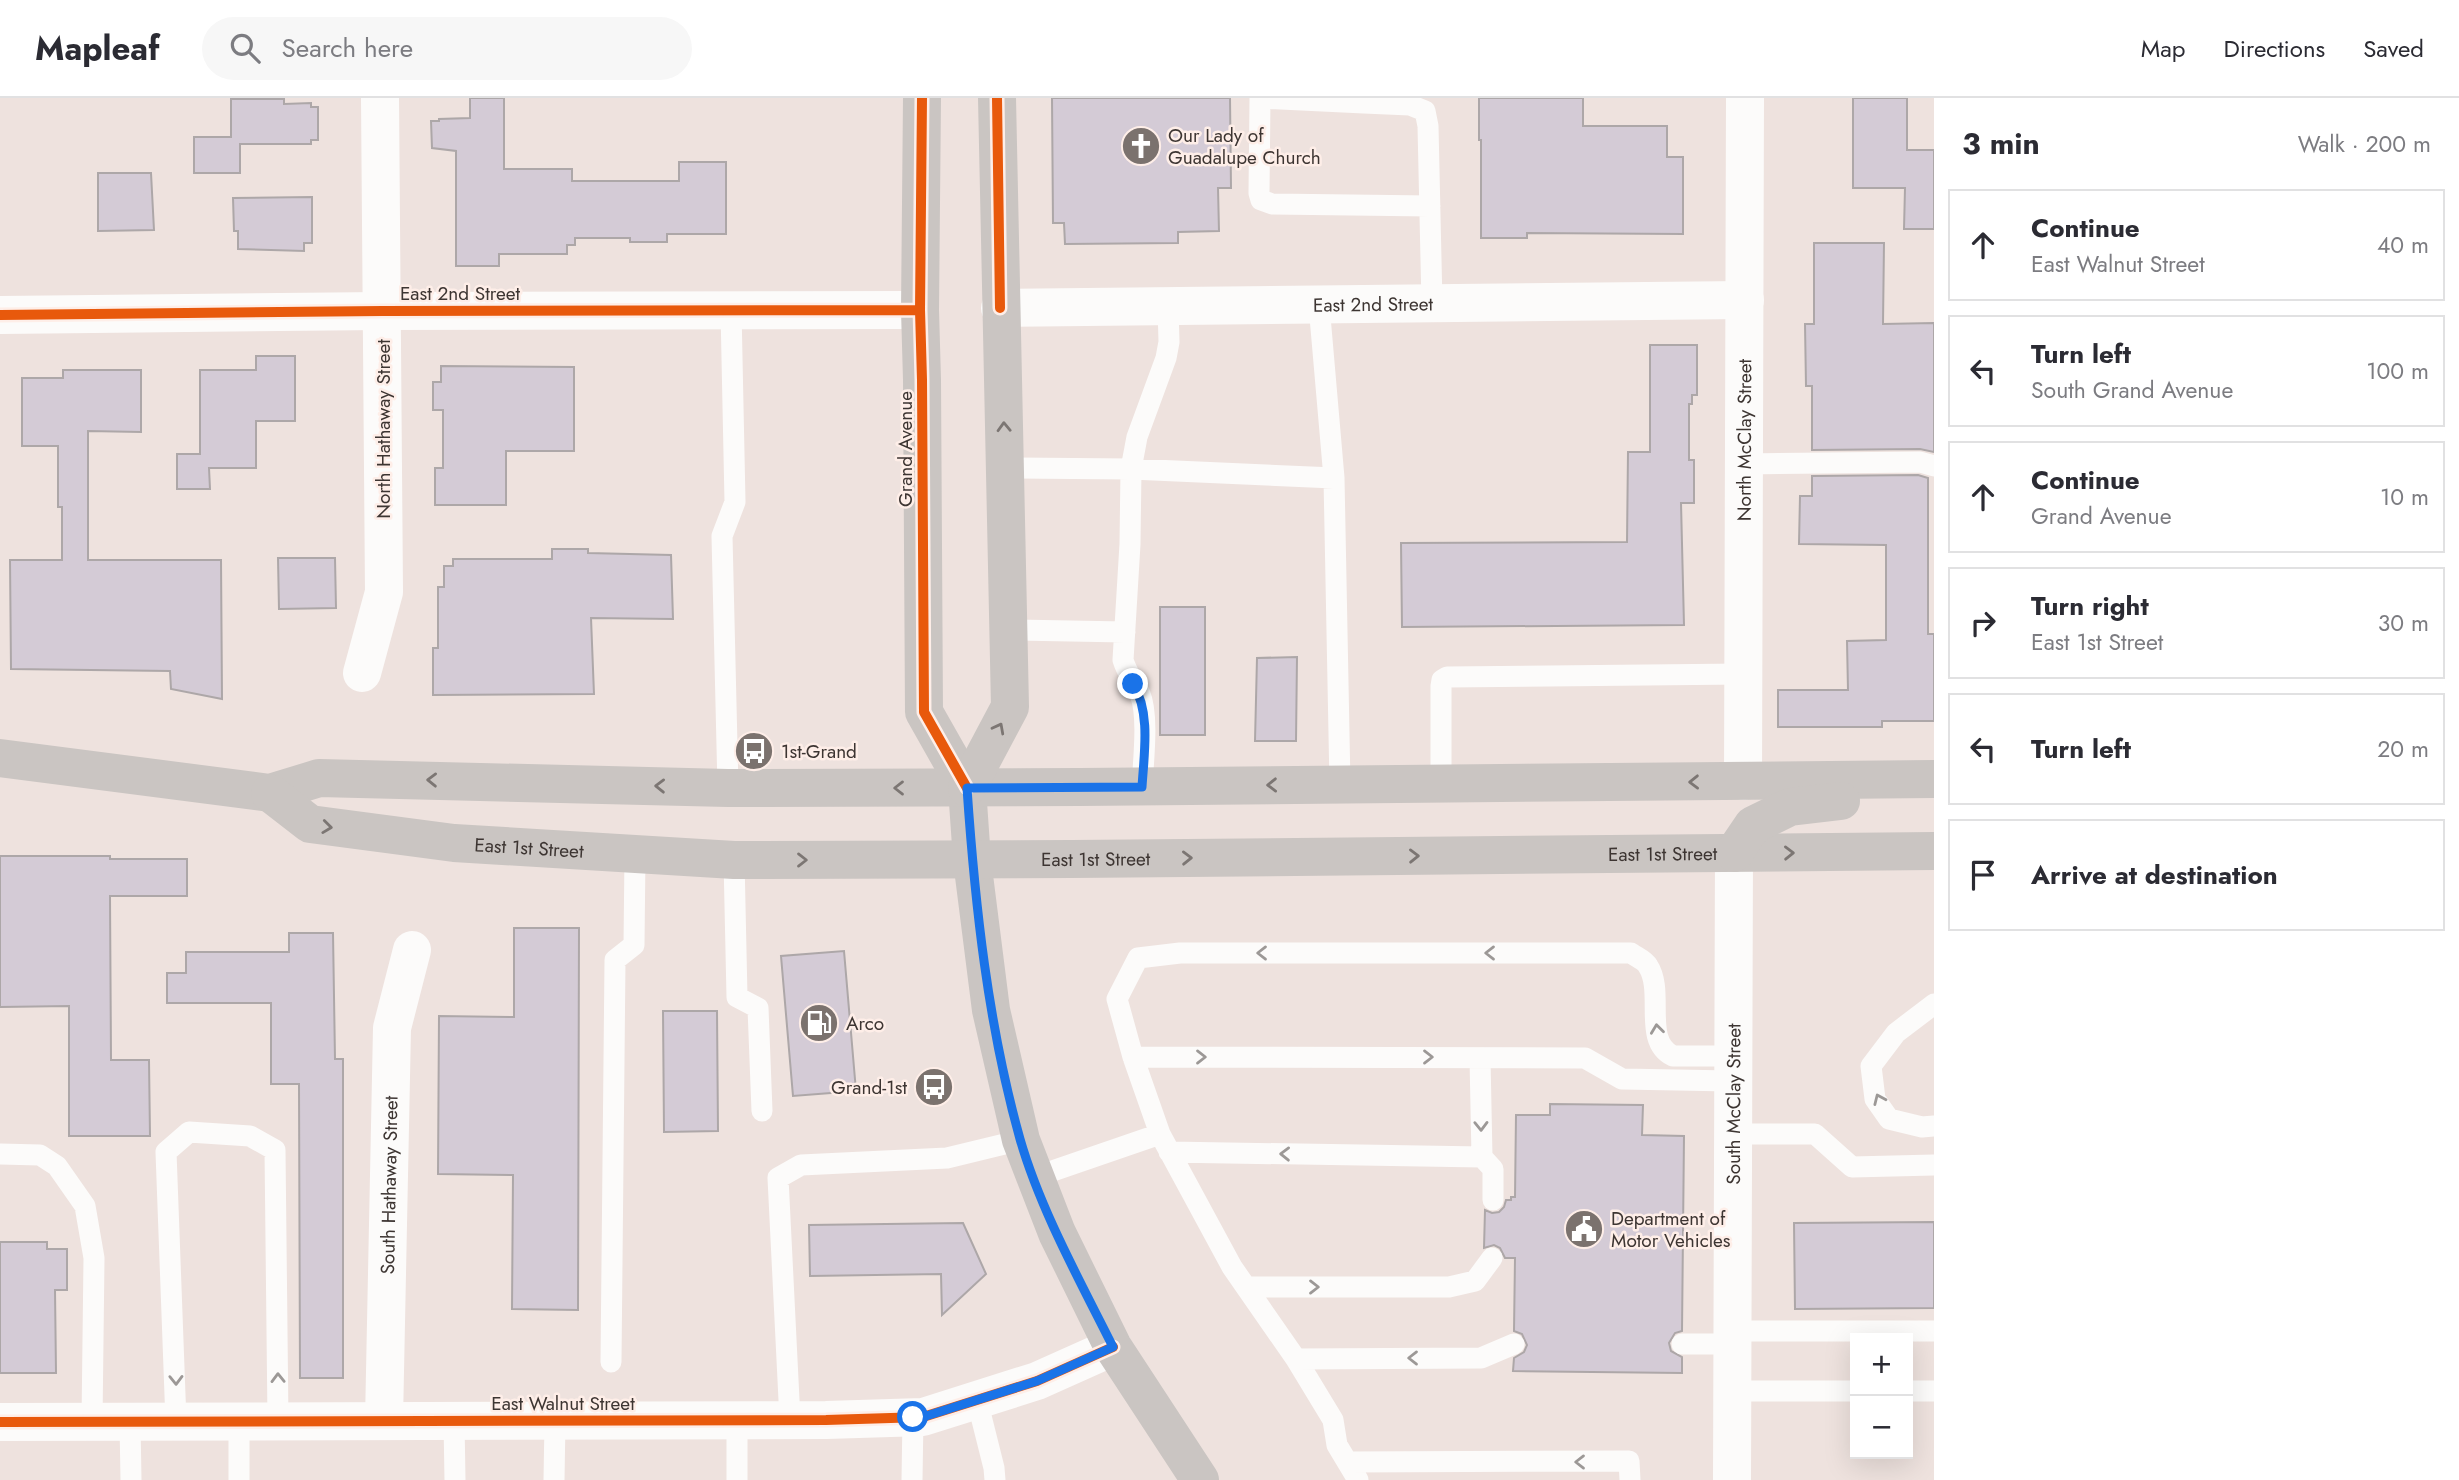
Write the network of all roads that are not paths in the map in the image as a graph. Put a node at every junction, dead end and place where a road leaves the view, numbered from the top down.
1 (380, 98) edge
2 (922, 98) edge
3 (997, 98) edge
4 (1260, 98) edge
5 (1745, 98) edge
6 (1363, 101) edge
7 (1430, 206) junction
8 (1745, 300) junction
9 (1432, 304) junction
10 (1319, 305) junction
11 (1168, 307) junction
12 (1000, 309) junction
13 (731, 310) junction
14 (919, 310) junction
15 (382, 311) junction
16 (0, 315) edge
17 (1744, 464) junction
18 (1934, 466) edge
19 (1005, 468) junction
20 (1131, 469) junction
21 (1334, 478) junction
22 (1010, 629) junction
23 (1125, 632) junction
24 (362, 673) dead end
25 (1743, 674) junction
26 (0, 758) edge
27 (1934, 779) edge
28 (1743, 781) junction
29 (1441, 784) junction
30 (1340, 785) junction
31 (1142, 787) junction
32 (728, 788) junction
33 (967, 788) junction
34 (1934, 791) edge
35 (270, 793) junction
36 (1934, 851) edge
37 (1734, 853) junction
38 (635, 854) junction
39 (734, 860) junction
40 (972, 860) junction
41 (412, 950) dead end
42 (1934, 1004) edge
43 (1133, 1057) junction
44 (1480, 1058) junction
45 (1731, 1069) junction
46 (762, 1111) dead end
47 (1934, 1126) edge
48 (1731, 1135) junction
49 (1020, 1140) junction
50 (1165, 1143) junction
51 (0, 1154) edge
52 (1482, 1157) junction
53 (1934, 1165) edge
54 (1035, 1177) junction
55 (1493, 1200) dead end
56 (1492, 1258) dead end
57 (1246, 1287) junction
58 (1934, 1331) edge
59 (1731, 1337) junction
60 (1514, 1344) dead end
61 (1682, 1345) dead end
62 (1113, 1347) junction
63 (1296, 1359) junction
64 (611, 1362) dead end
65 (1731, 1391) junction
66 (1850, 1391) edge
67 (1913, 1391) edge
68 (1934, 1391) edge
69 (976, 1400) junction
70 (913, 1417) junction
71 (737, 1420) junction
72 (790, 1420) junction
73 (278, 1421) junction
74 (384, 1421) junction
75 (454, 1421) junction
76 (555, 1421) junction
77 (0, 1422) edge
78 (92, 1422) junction
79 (130, 1422) junction
80 (176, 1422) junction
81 (239, 1422) junction
82 (1353, 1471) edge
83 (131, 1480) edge
84 (239, 1480) edge
85 (455, 1480) edge
86 (554, 1480) edge
87 (737, 1480) edge
88 (912, 1480) edge
89 (995, 1480) edge
90 (1200, 1480) edge
91 (1630, 1480) edge
92 (1731, 1480) edge

1 - 15 street, North Hathaway Street
2 - 14 main road, Grand Avenue
3 - 12 main road
4 - 6 lane
4 - 7 lane
5 - 8 street, North McClay Street
6 - 7 lane
7 - 9 lane
8 - 9 street, East 2nd Street
8 - 17 street, North McClay Street
9 - 10 street, East 2nd Street
10 - 11 street, East 2nd Street
10 - 21 lane
11 - 12 street, East 2nd Street
11 - 20 lane
19 -> 12 main road
13 - 14 street, East 2nd Street
13 - 15 street, East 2nd Street
13 - 32 lane
14 - 33 main road, Grand Avenue
15 - 16 street, East 2nd Street
15 - 24 street, North Hathaway Street
17 - 18 lane
17 - 25 street, North McClay Street
19 - 20 lane
19 - 22 main road
20 - 21 lane
20 - 23 lane
21 - 30 lane
22 - 23 lane
33 -> 22 main road
23 - 31 lane
25 - 28 street, North McClay Street
25 - 29 lane
26 - 35 main road
27 - 28 main road
28 -> 29 main road
29 - 30 main road
30 -> 31 main road
31 - 33 main road
33 -> 32 main road
32 -> 35 main road
33 - 40 main road, Grand Avenue
34 - 37 main road
35 -> 38 main road, East 1st Street
37 -> 36 main road, East 1st Street
40 -> 37 main road, East 1st Street
37 - 45 street, South McClay Street
38 - 39 main road, East 1st Street
38 - 64 lane
39 -> 40 main road, East 1st Street
39 - 46 lane
40 - 49 main road, Grand Avenue
41 - 74 street, South Hathaway Street
47 -> 42 lane
43 -> 44 lane
45 -> 43 lane
43 - 50 lane
44 - 45 lane
44 -> 52 lane
45 - 48 street, South McClay Street
48 - 53 lane
48 - 59 street, South McClay Street
49 - 54 main road, Grand Avenue
49 - 72 lane
52 -> 50 lane
50 - 54 lane
50 - 57 lane
51 - 78 lane
52 - 55 lane
54 - 62 main road, Grand Avenue
57 -> 56 lane
57 - 63 lane
58 - 59 lane
59 - 61 lane
59 - 65 street, South McClay Street
60 -> 63 lane
62 - 69 street, East Walnut Street
62 - 90 main road, Grand Avenue
63 - 82 lane
65 - 66 lane
65 - 92 street, South McClay Street
67 - 68 lane
69 - 70 street, East Walnut Street
69 - 89 lane
70 - 72 street, East Walnut Street
70 - 88 lane
71 - 72 street, East Walnut Street
71 - 76 street, East Walnut Street
71 - 87 lane
73 - 74 street, East Walnut Street
73 -> 80 lane
73 - 81 street, East Walnut Street
74 - 75 street, East Walnut Street
75 - 76 street, East Walnut Street
75 - 85 lane
76 - 86 lane
77 - 78 street, East Walnut Street
78 - 79 street, East Walnut Street
79 - 80 street, East Walnut Street
79 - 83 lane
80 - 81 street, East Walnut Street
81 - 84 lane
91 -> 82 lane

